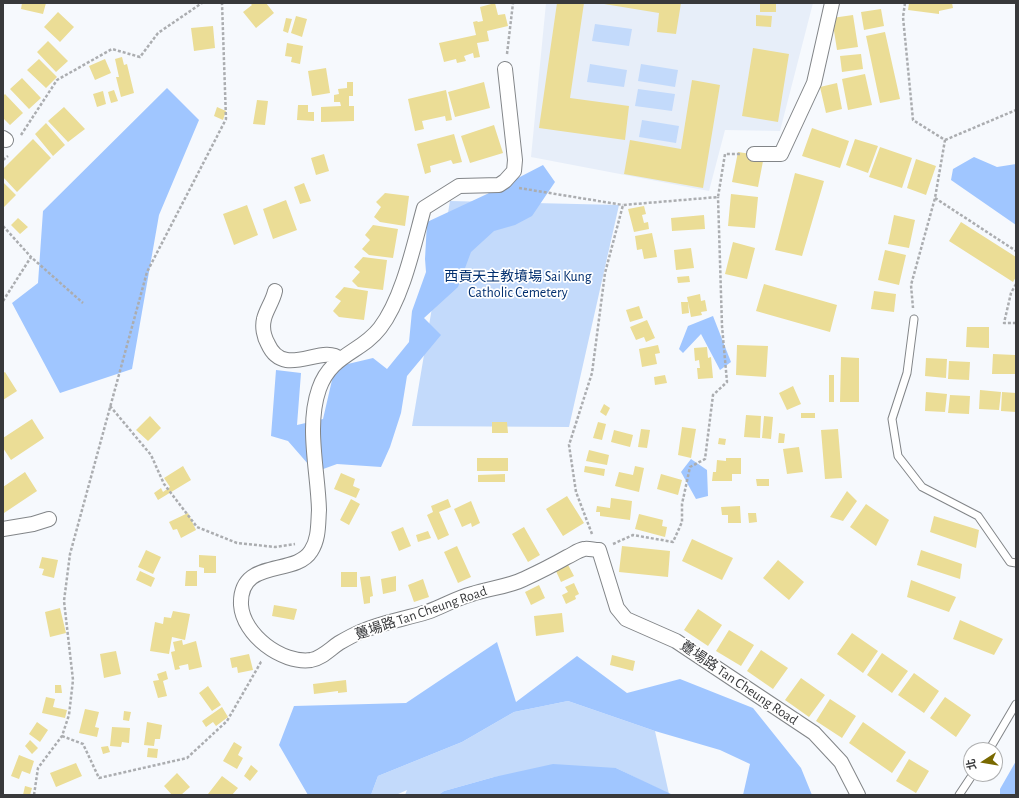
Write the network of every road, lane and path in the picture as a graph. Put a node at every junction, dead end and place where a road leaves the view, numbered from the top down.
1 (202, 3) edge
2 (222, 3) edge
3 (513, 3) edge
4 (832, 3) edge
5 (905, 3) edge
6 (505, 70) joint
7 (1016, 110) edge
8 (20, 137) dead end
9 (945, 140) junction
10 (754, 154) joint
11 (8, 156) dead end
12 (3, 160) edge
13 (505, 181) junction
14 (718, 197) junction
15 (935, 198) junction
16 (623, 205) junction
17 (3, 226) edge
18 (1016, 252) edge
19 (31, 257) junction
20 (1016, 284) edge
21 (275, 291) dead end
22 (3, 301) edge
23 (83, 303) dead end
24 (914, 319) joint
25 (1016, 323) edge
26 (340, 359) junction
27 (109, 406) junction
28 (49, 519) dead end
29 (3, 529) edge
30 (296, 544) dead end
31 (599, 550) junction
32 (1016, 563) edge
33 (284, 655) junction
34 (1016, 704) edge
35 (62, 736) junction
36 (994, 742) edge
37 (968, 782) edge
38 (34, 795) edge
39 (858, 795) edge
40 (959, 795) edge

1 - 8 path
2 - 27 path
3 - 6 path
4 - 10 street
5 - 9 path
6 - 13 street
7 - 9 path
9 - 15 path
10 - 14 path
11 - 12 path
13 - 16 path
13 - 26 street, 躉場路 Tan Cheung Road
14 - 16 path
14 - 31 path
15 - 18 path
15 - 24 path
16 - 31 path
17 - 19 path
19 - 22 path
19 - 23 path
20 - 25 path
21 - 26 street
24 - 32 lane
26 - 33 street, 躉場路 Tan Cheung Road
27 - 30 path
27 - 35 path
28 - 29 street
31 - 33 street, 躉場路 Tan Cheung Road
31 - 39 street, 躉場路 Tan Cheung Road
33 - 35 path
34 - 36 lane
35 - 38 path
37 - 40 lane

